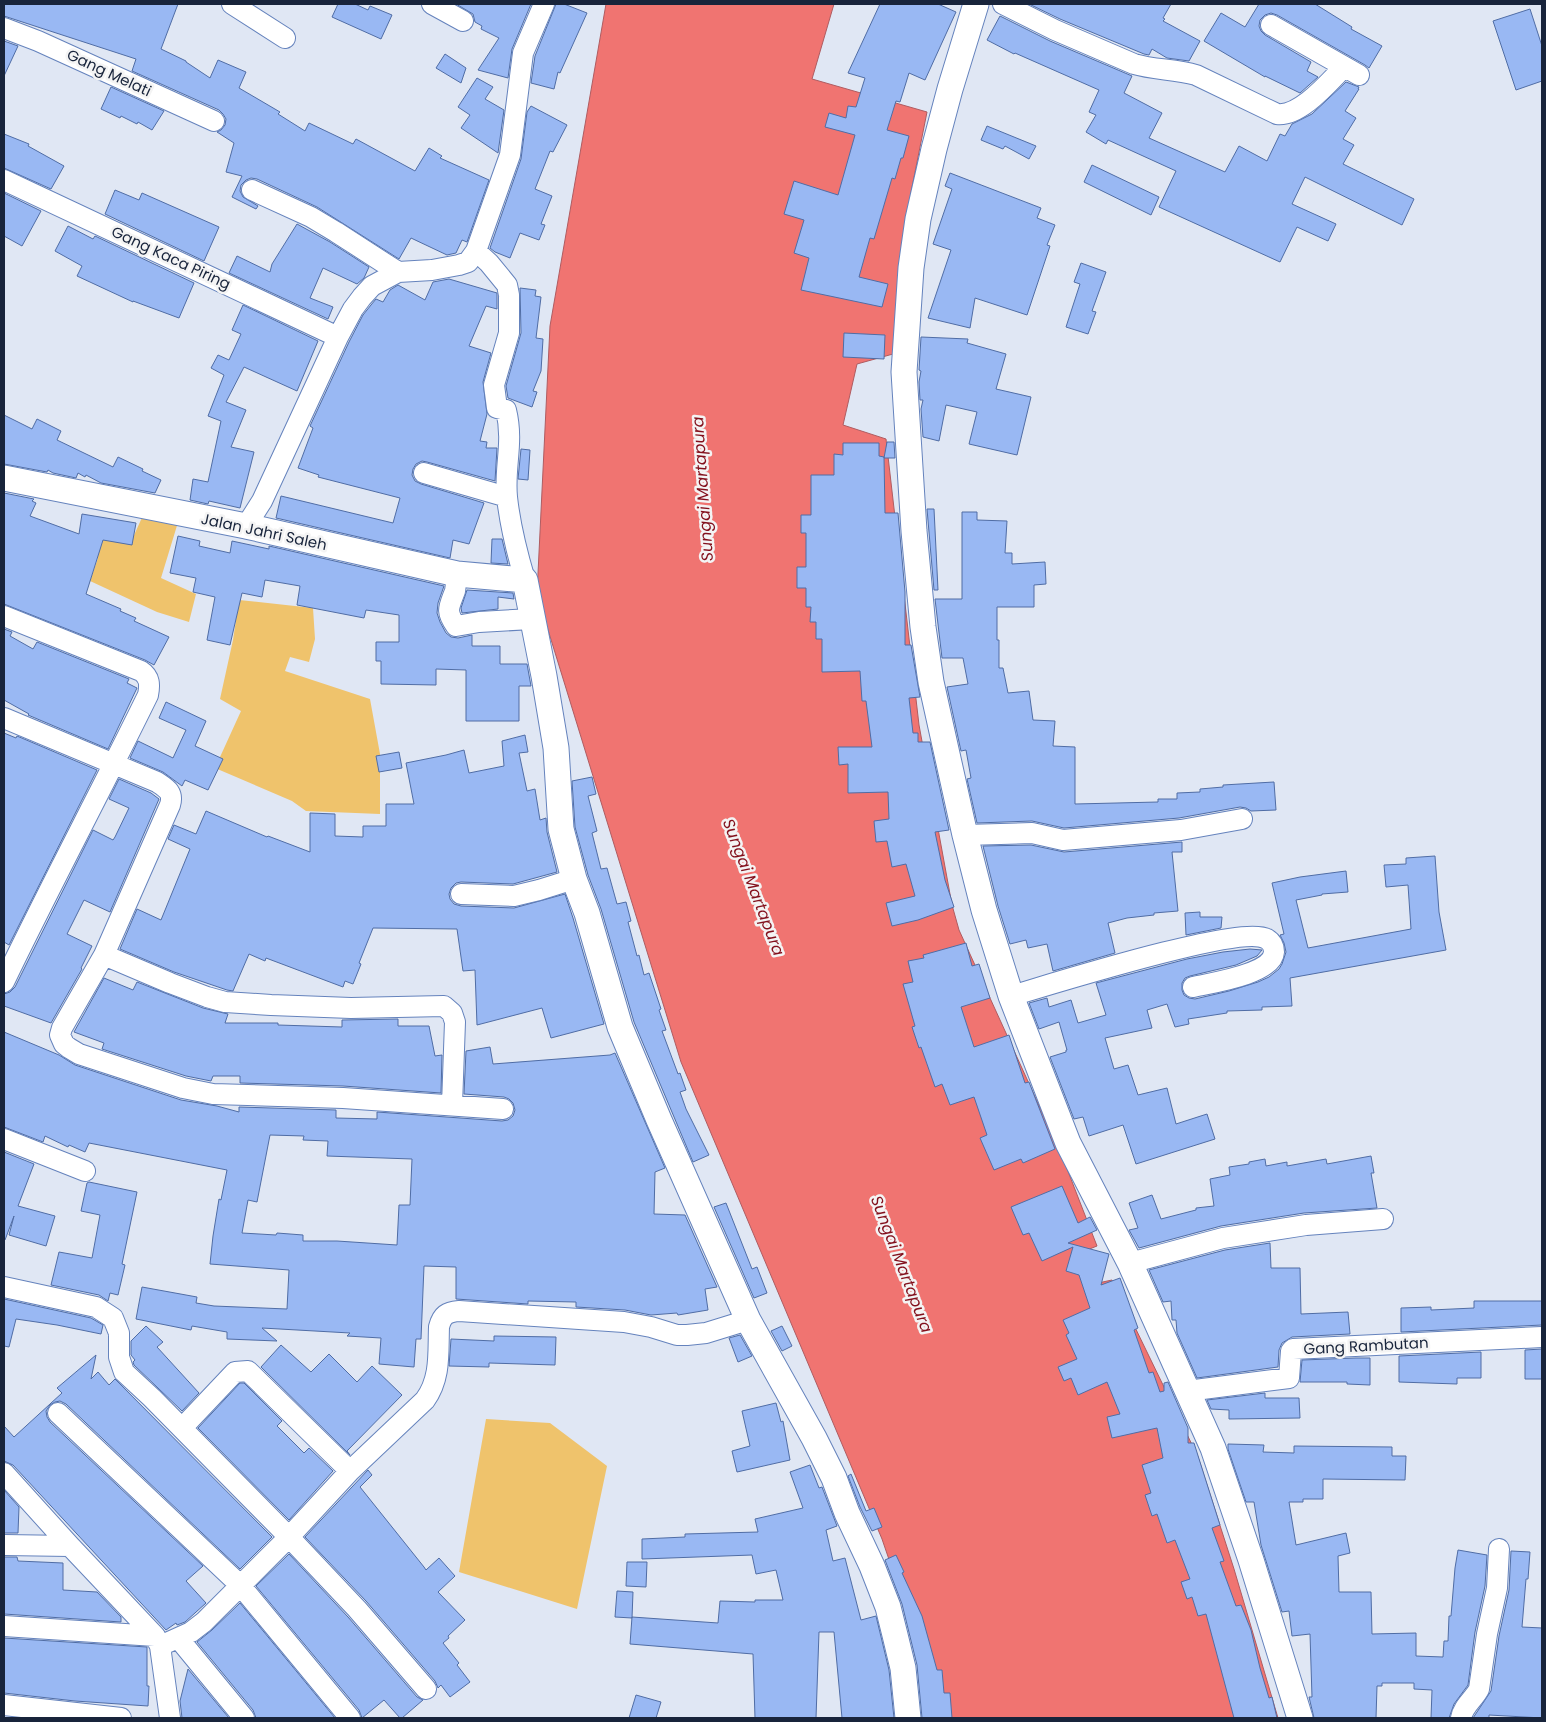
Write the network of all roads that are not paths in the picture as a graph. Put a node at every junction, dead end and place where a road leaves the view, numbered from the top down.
1 (232, 4) edge
2 (432, 4) edge
3 (544, 4) edge
4 (976, 4) edge
5 (1003, 4) edge
6 (463, 20) dead end
7 (1271, 24) dead end
8 (4, 28) edge
9 (285, 38) dead end
10 (214, 121) dead end
11 (4, 180) edge
12 (252, 190) dead end
13 (476, 251) junction
14 (398, 272) junction
15 (338, 337) junction
16 (424, 473) dead end
17 (4, 478) edge
18 (507, 496) junction
19 (246, 526) junction
20 (457, 574) junction
21 (525, 580) junction
22 (4, 616) edge
23 (532, 618) junction
24 (4, 718) edge
25 (114, 764) junction
26 (1242, 819) dead end
27 (965, 835) junction
28 (574, 879) junction
29 (461, 894) dead end
30 (10, 952) edge
31 (104, 955) junction
32 (4, 982) edge
33 (1193, 987) dead end
34 (1011, 996) junction
35 (452, 1106) junction
36 (503, 1108) dead end
37 (4, 1139) edge
38 (85, 1171) dead end
39 (1383, 1219) dead end
40 (1130, 1263) junction
41 (4, 1287) edge
42 (748, 1320) junction
43 (1542, 1337) edge
44 (1187, 1391) junction
45 (58, 1412) dead end
46 (182, 1428) junction
47 (350, 1471) junction
48 (4, 1473) edge
49 (289, 1537) junction
50 (4, 1545) edge
51 (70, 1546) junction
52 (1499, 1549) dead end
53 (240, 1585) junction
54 (4, 1626) edge
55 (179, 1639) junction
56 (158, 1641) junction
57 (426, 1689) dead end
58 (4, 1705) edge
59 (121, 1718) edge
60 (170, 1718) edge
61 (244, 1718) edge
62 (350, 1718) edge
63 (908, 1718) edge
64 (1300, 1718) edge
65 (1461, 1718) edge

1 - 9 street
2 - 6 street
3 - 13 street
4 - 27 street
5 - 7 street
8 - 10 street, Gang Melati
11 - 15 street, Gang Kaca Piring
12 - 14 street
13 - 14 street
13 - 18 street
14 - 15 street
15 - 19 street
16 - 18 street
17 - 19 street, Jalan Jahri Saleh
18 - 21 street
19 - 20 street, Jalan Jahri Saleh
20 - 21 street, Jalan Jahri Saleh
20 - 23 street
21 - 23 street
22 - 25 street
23 - 28 street
24 - 25 street
25 - 30 street
25 - 31 street
26 - 27 street
27 - 34 street
28 - 29 street
28 - 42 street
30 - 32 street
31 - 35 street
31 - 35 street
33 - 34 street
34 - 40 street
35 - 36 street
37 - 38 street
39 - 40 street
40 - 44 street
41 - 46 street
42 - 47 street
42 - 63 street
43 - 44 street, Gang Rambutan
44 - 64 street
45 - 53 street
46 - 47 street
46 - 49 street
47 - 49 street
48 - 51 street
49 - 53 street
49 - 57 street
50 - 51 street
51 - 56 street
52 - 65 street
53 - 55 street
53 - 62 street
54 - 56 street
55 - 56 street
55 - 61 street
56 - 60 street
58 - 59 street

